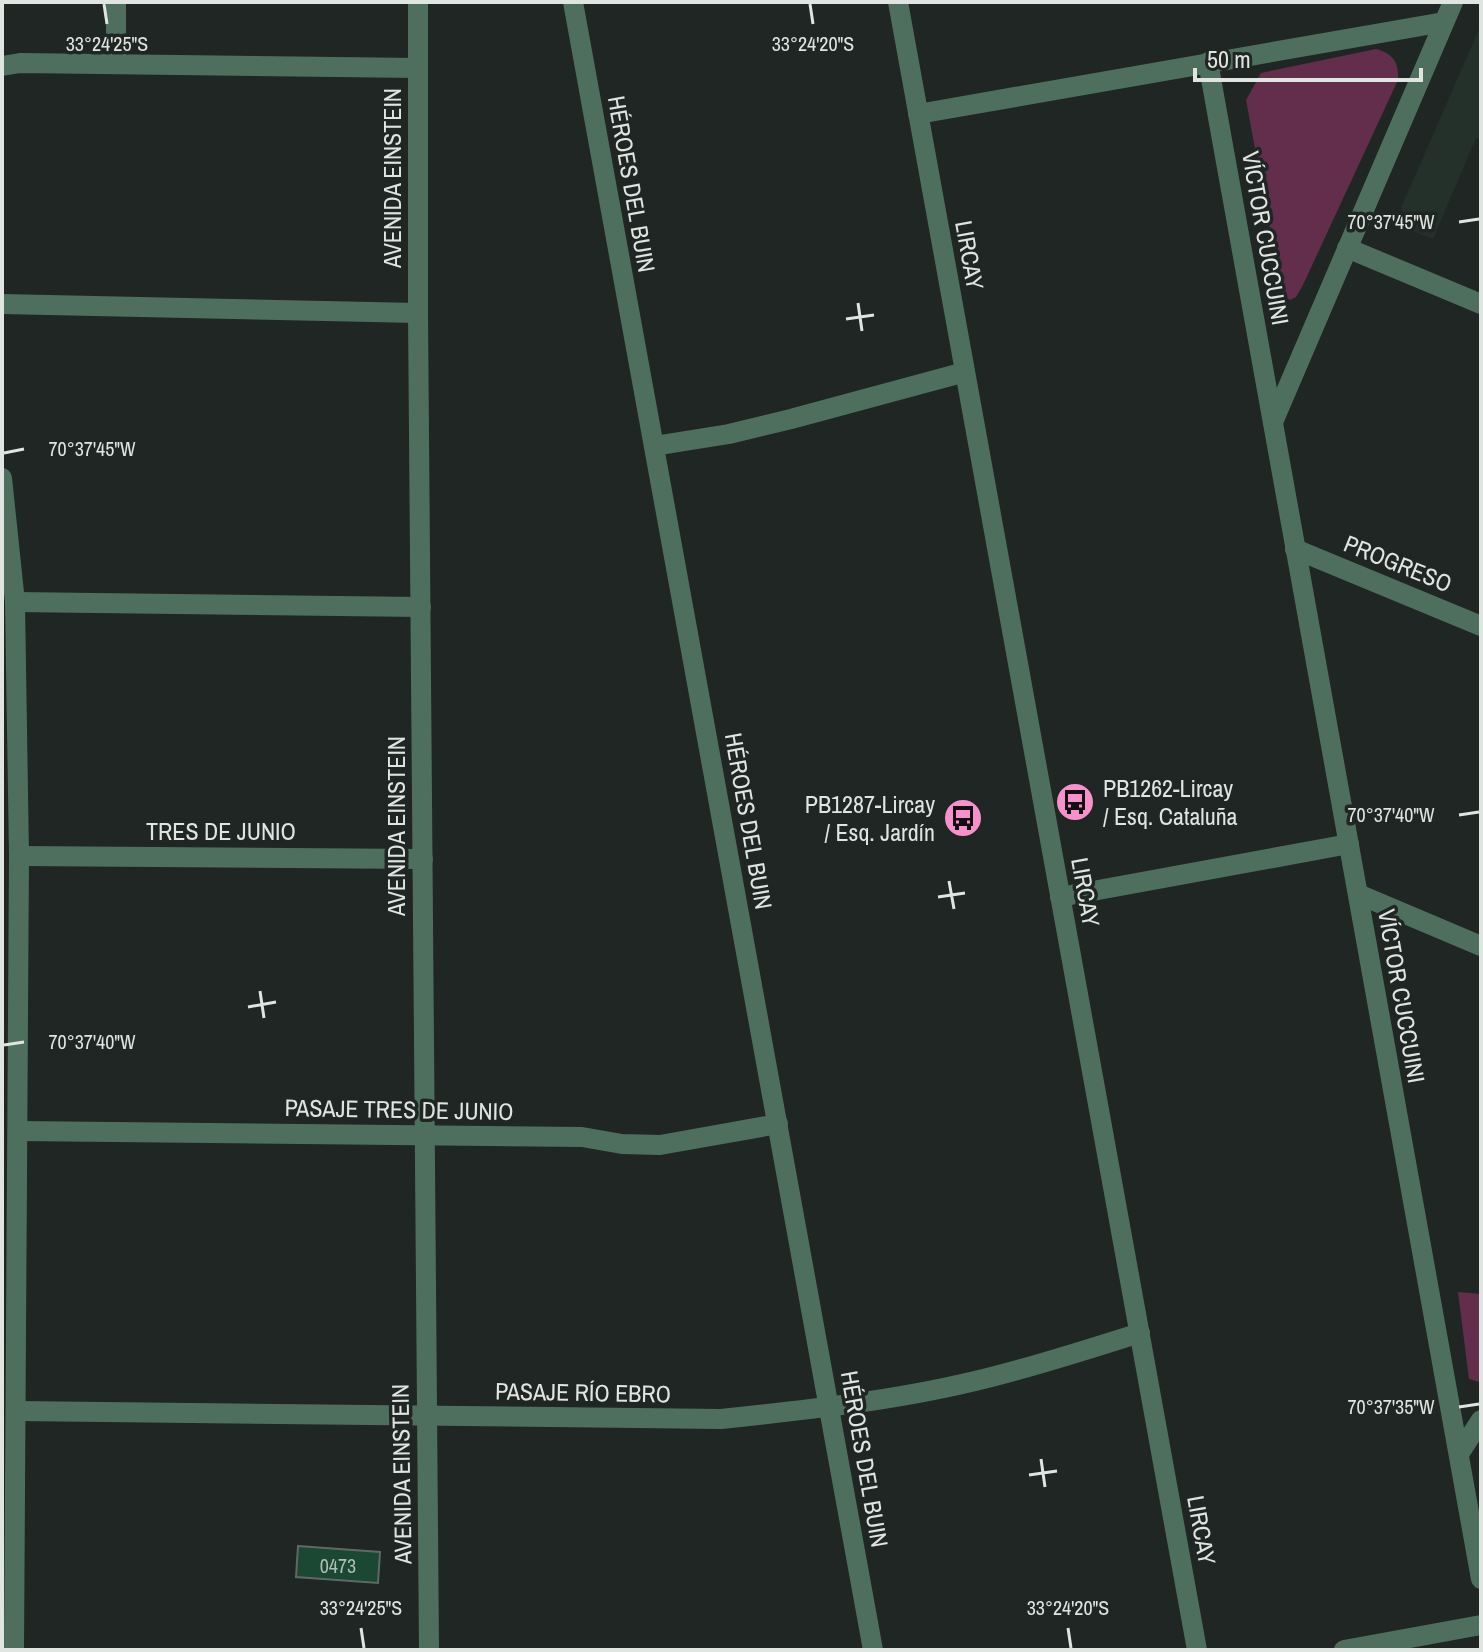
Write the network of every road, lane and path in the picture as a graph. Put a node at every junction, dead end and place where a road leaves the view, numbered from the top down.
1 (116, 2) edge
2 (418, 2) edge
3 (573, 2) edge
4 (898, 2) edge
5 (1453, 2) edge
6 (1444, 22) junction
7 (1208, 62) junction
8 (116, 64) junction
9 (2, 66) edge
10 (418, 68) junction
11 (918, 114) junction
12 (1347, 248) junction
13 (2, 304) edge
14 (1481, 304) edge
15 (418, 313) junction
16 (965, 372) junction
17 (1273, 422) junction
18 (654, 446) junction
19 (2, 478) edge
20 (1295, 549) junction
21 (15, 602) junction
22 (421, 607) junction
23 (1481, 626) edge
24 (1349, 844) junction
25 (19, 856) junction
26 (423, 859) junction
27 (1358, 894) junction
28 (1060, 897) junction
29 (1481, 946) edge
30 (778, 1124) junction
31 (18, 1131) junction
32 (425, 1136) junction
33 (1140, 1333) junction
34 (829, 1406) junction
35 (16, 1411) junction
36 (426, 1416) junction
37 (1481, 1420) edge
38 (1459, 1454) junction
39 (1481, 1579) edge
40 (1481, 1625) edge
41 (14, 1650) edge
42 (429, 1650) edge
43 (873, 1650) edge
44 (1197, 1650) edge
45 (1344, 1650) edge

1 - 8 street
2 - 10 street, AVENIDA EINSTEIN
3 - 18 street, HÉROES DEL BUIN
4 - 11 street, LIRCAY
5 - 6 street, VÍCTOR CUCCUINI
6 - 7 street
6 - 12 street, VÍCTOR CUCCUINI
7 - 11 street
7 - 17 street, VÍCTOR CUCCUINI
8 - 9 street
8 - 10 street
10 - 15 street, AVENIDA EINSTEIN
11 - 16 street, LIRCAY
12 - 14 street
12 - 17 street, VÍCTOR CUCCUINI
13 - 15 street
15 - 22 street, AVENIDA EINSTEIN
16 - 18 street
16 - 28 street, LIRCAY
17 - 20 street, VÍCTOR CUCCUINI
18 - 30 street, HÉROES DEL BUIN
19 - 21 street
20 - 23 street, PROGRESO
20 - 24 street, VÍCTOR CUCCUINI
21 - 22 street
21 - 25 street
22 - 26 street, AVENIDA EINSTEIN
24 - 27 street, VÍCTOR CUCCUINI
24 - 28 street
25 - 26 street, TRES DE JUNIO
25 - 31 street
26 - 32 street, AVENIDA EINSTEIN
27 - 29 street
27 - 38 street, VÍCTOR CUCCUINI
28 - 33 street, LIRCAY
30 - 32 street, PASAJE TRES DE JUNIO
30 - 34 street, HÉROES DEL BUIN
31 - 32 street, PASAJE TRES DE JUNIO
31 - 35 street
32 - 36 street, AVENIDA EINSTEIN
33 - 34 street, PASAJE RÍO EBRO
33 - 44 street, LIRCAY
34 - 36 street, PASAJE RÍO EBRO
34 - 43 street, HÉROES DEL BUIN
35 - 36 street, PASAJE RÍO EBRO
35 - 41 street
36 - 42 street, AVENIDA EINSTEIN
37 - 38 street
38 - 39 street, VÍCTOR CUCCUINI
40 - 45 street

